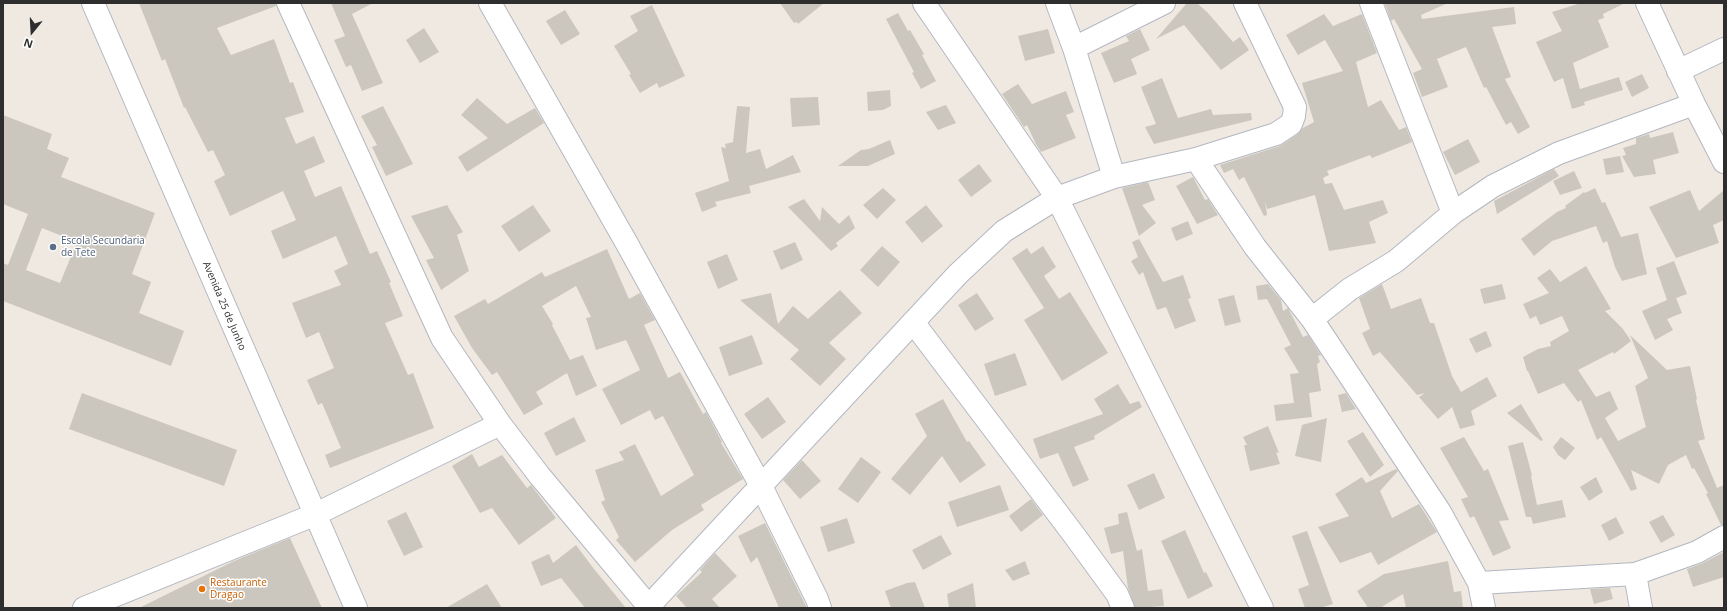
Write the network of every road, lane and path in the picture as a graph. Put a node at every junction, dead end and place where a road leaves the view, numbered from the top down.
1 (93, 3) edge
2 (288, 3) edge
3 (490, 3) edge
4 (924, 3) edge
5 (1057, 3) edge
6 (1164, 3) edge
7 (1245, 3) edge
8 (1371, 3) edge
9 (1647, 3) edge
10 (1074, 48) junction
11 (1724, 49) edge
12 (1678, 71) junction
13 (1694, 104) junction
14 (1196, 159) junction
15 (1724, 162) edge
16 (1114, 177) junction
17 (1057, 198) junction
18 (1453, 213) junction
19 (1312, 319) junction
20 (913, 322) junction
21 (500, 424) junction
22 (761, 486) junction
23 (314, 515) junction
24 (1724, 537) edge
25 (1635, 574) junction
26 (1479, 583) junction
27 (650, 607) edge
28 (84, 608) edge
29 (356, 608) edge
30 (820, 608) edge
31 (1123, 608) edge
32 (1262, 608) edge
33 (1484, 608) edge
34 (1641, 608) edge

1 - 23 street, Avenida 25 de Junho
2 - 21 street
3 - 22 street
4 - 17 street
5 - 10 street
6 - 10 street
7 - 14 street
8 - 18 street
9 - 12 street
10 - 16 street
11 - 12 street
12 - 13 street
13 - 15 street
13 - 18 street
14 - 16 street
14 - 19 street
16 - 17 street
17 - 20 street
17 - 32 street
18 - 19 street
19 - 26 street
20 - 22 street
20 - 31 street
21 - 23 street
21 - 27 street
22 - 27 street
22 - 30 street
23 - 28 street
23 - 29 street, Avenida 25 de Junho
24 - 25 street
25 - 26 street
25 - 34 street
26 - 33 street

